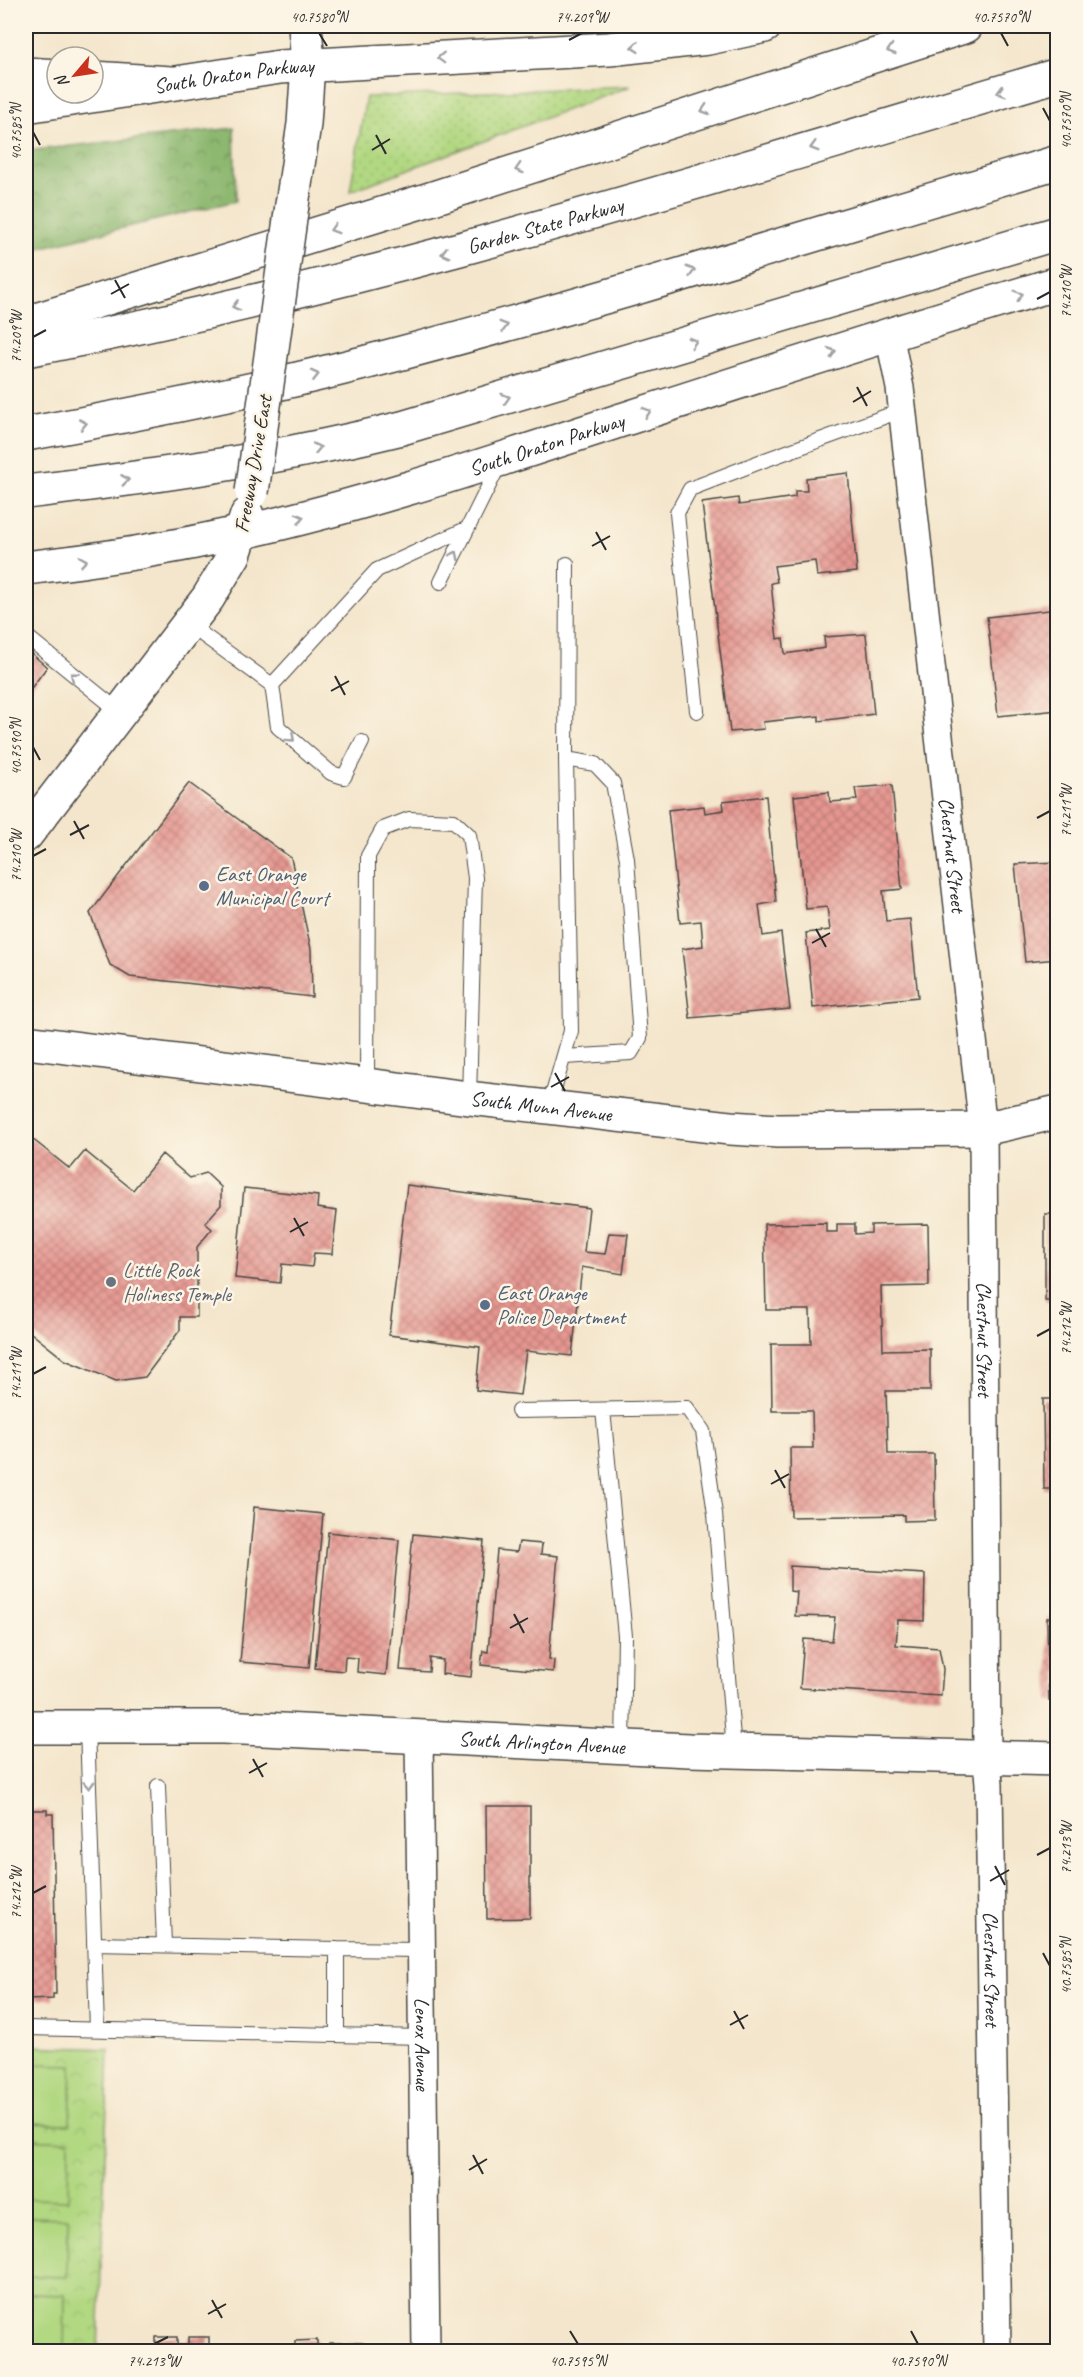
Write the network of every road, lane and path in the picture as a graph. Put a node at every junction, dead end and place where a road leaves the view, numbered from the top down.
1 (305, 26) edge
2 (760, 26) edge
3 (966, 26) edge
4 (679, 34) edge
5 (308, 64) junction
6 (26, 74) edge
7 (45, 75) edge
8 (1058, 75) edge
9 (105, 79) edge
10 (171, 83) junction
11 (26, 106) edge
12 (1058, 162) edge
13 (1058, 233) edge
14 (1058, 283) edge
15 (26, 323) edge
16 (889, 334) junction
17 (26, 350) edge
18 (903, 410) junction
19 (26, 434) edge
20 (503, 459) junction
21 (26, 492) edge
22 (468, 528) junction
23 (243, 532) junction
24 (567, 564) dead end
25 (26, 568) edge
26 (441, 582) dead end
27 (188, 624) junction
28 (26, 636) edge
29 (272, 685) junction
30 (697, 711) dead end
31 (120, 712) junction
32 (362, 742) dead end
33 (566, 759) junction
34 (26, 835) edge
35 (26, 1042) edge
36 (564, 1057) junction
37 (367, 1086) junction
38 (469, 1098) junction
39 (549, 1107) junction
40 (1058, 1112) edge
41 (983, 1129) junction
42 (603, 1410) junction
43 (518, 1411) dead end
44 (26, 1727) edge
45 (87, 1727) junction
46 (419, 1735) junction
47 (623, 1746) junction
48 (734, 1751) junction
49 (987, 1757) junction
50 (1058, 1759) edge
51 (158, 1786) dead end
52 (94, 1944) junction
53 (164, 1946) junction
54 (337, 1948) junction
55 (421, 1950) junction
56 (26, 2028) edge
57 (97, 2029) junction
58 (337, 2035) junction
59 (422, 2037) junction
60 (426, 2352) edge
61 (997, 2352) edge

1 - 5 main road, Freeway Drive East
2 - 4 main road, South Oraton Parkway
3 -> 15 main road
4 -> 5 main road, South Oraton Parkway
5 - 10 main road, South Oraton Parkway
5 - 23 main road, Freeway Drive East, bridge
6 - 7 main road
8 -> 17 main road, Garden State Parkway
9 - 10 main road
10 - 11 main road, South Oraton Parkway
19 -> 12 main road
21 -> 13 main road
16 -> 14 main road, South Oraton Parkway
16 - 18 street, Chestnut Street
20 -> 16 main road, South Oraton Parkway
18 - 30 lane
18 - 41 street, Chestnut Street
20 - 22 lane
23 -> 20 main road, South Oraton Parkway
26 -> 22 lane
22 - 29 lane
25 -> 23 main road, South Oraton Parkway
23 - 27 main road, Freeway Drive East
24 - 33 lane
27 - 29 lane
27 - 31 main road, Freeway Drive East
31 -> 28 lane
29 -> 32 lane
31 - 34 main road, Freeway Drive East
33 - 36 lane
33 - 36 lane
35 - 37 main road, South Munn Avenue
36 - 39 lane
37 - 38 main road, South Munn Avenue
37 - 38 lane
38 - 39 main road, South Munn Avenue
39 - 41 main road, South Munn Avenue
40 - 41 main road, South Munn Avenue
41 - 49 street, Chestnut Street
42 - 43 lane
42 - 47 lane
42 - 48 lane
44 - 45 main road, South Arlington Avenue
45 - 46 main road, South Arlington Avenue
45 -> 52 lane
46 - 47 main road, South Arlington Avenue
46 - 55 street, Lenox Avenue
47 - 48 main road, South Arlington Avenue
48 - 49 main road, South Arlington Avenue
49 - 50 main road, South Arlington Avenue
49 - 61 street, Chestnut Street
51 - 53 lane
52 - 53 lane
52 - 57 lane
53 - 54 lane
54 - 55 lane
54 - 58 lane
55 - 59 street, Lenox Avenue
56 - 57 lane
57 - 58 lane
58 - 59 lane
59 - 60 street, Lenox Avenue

